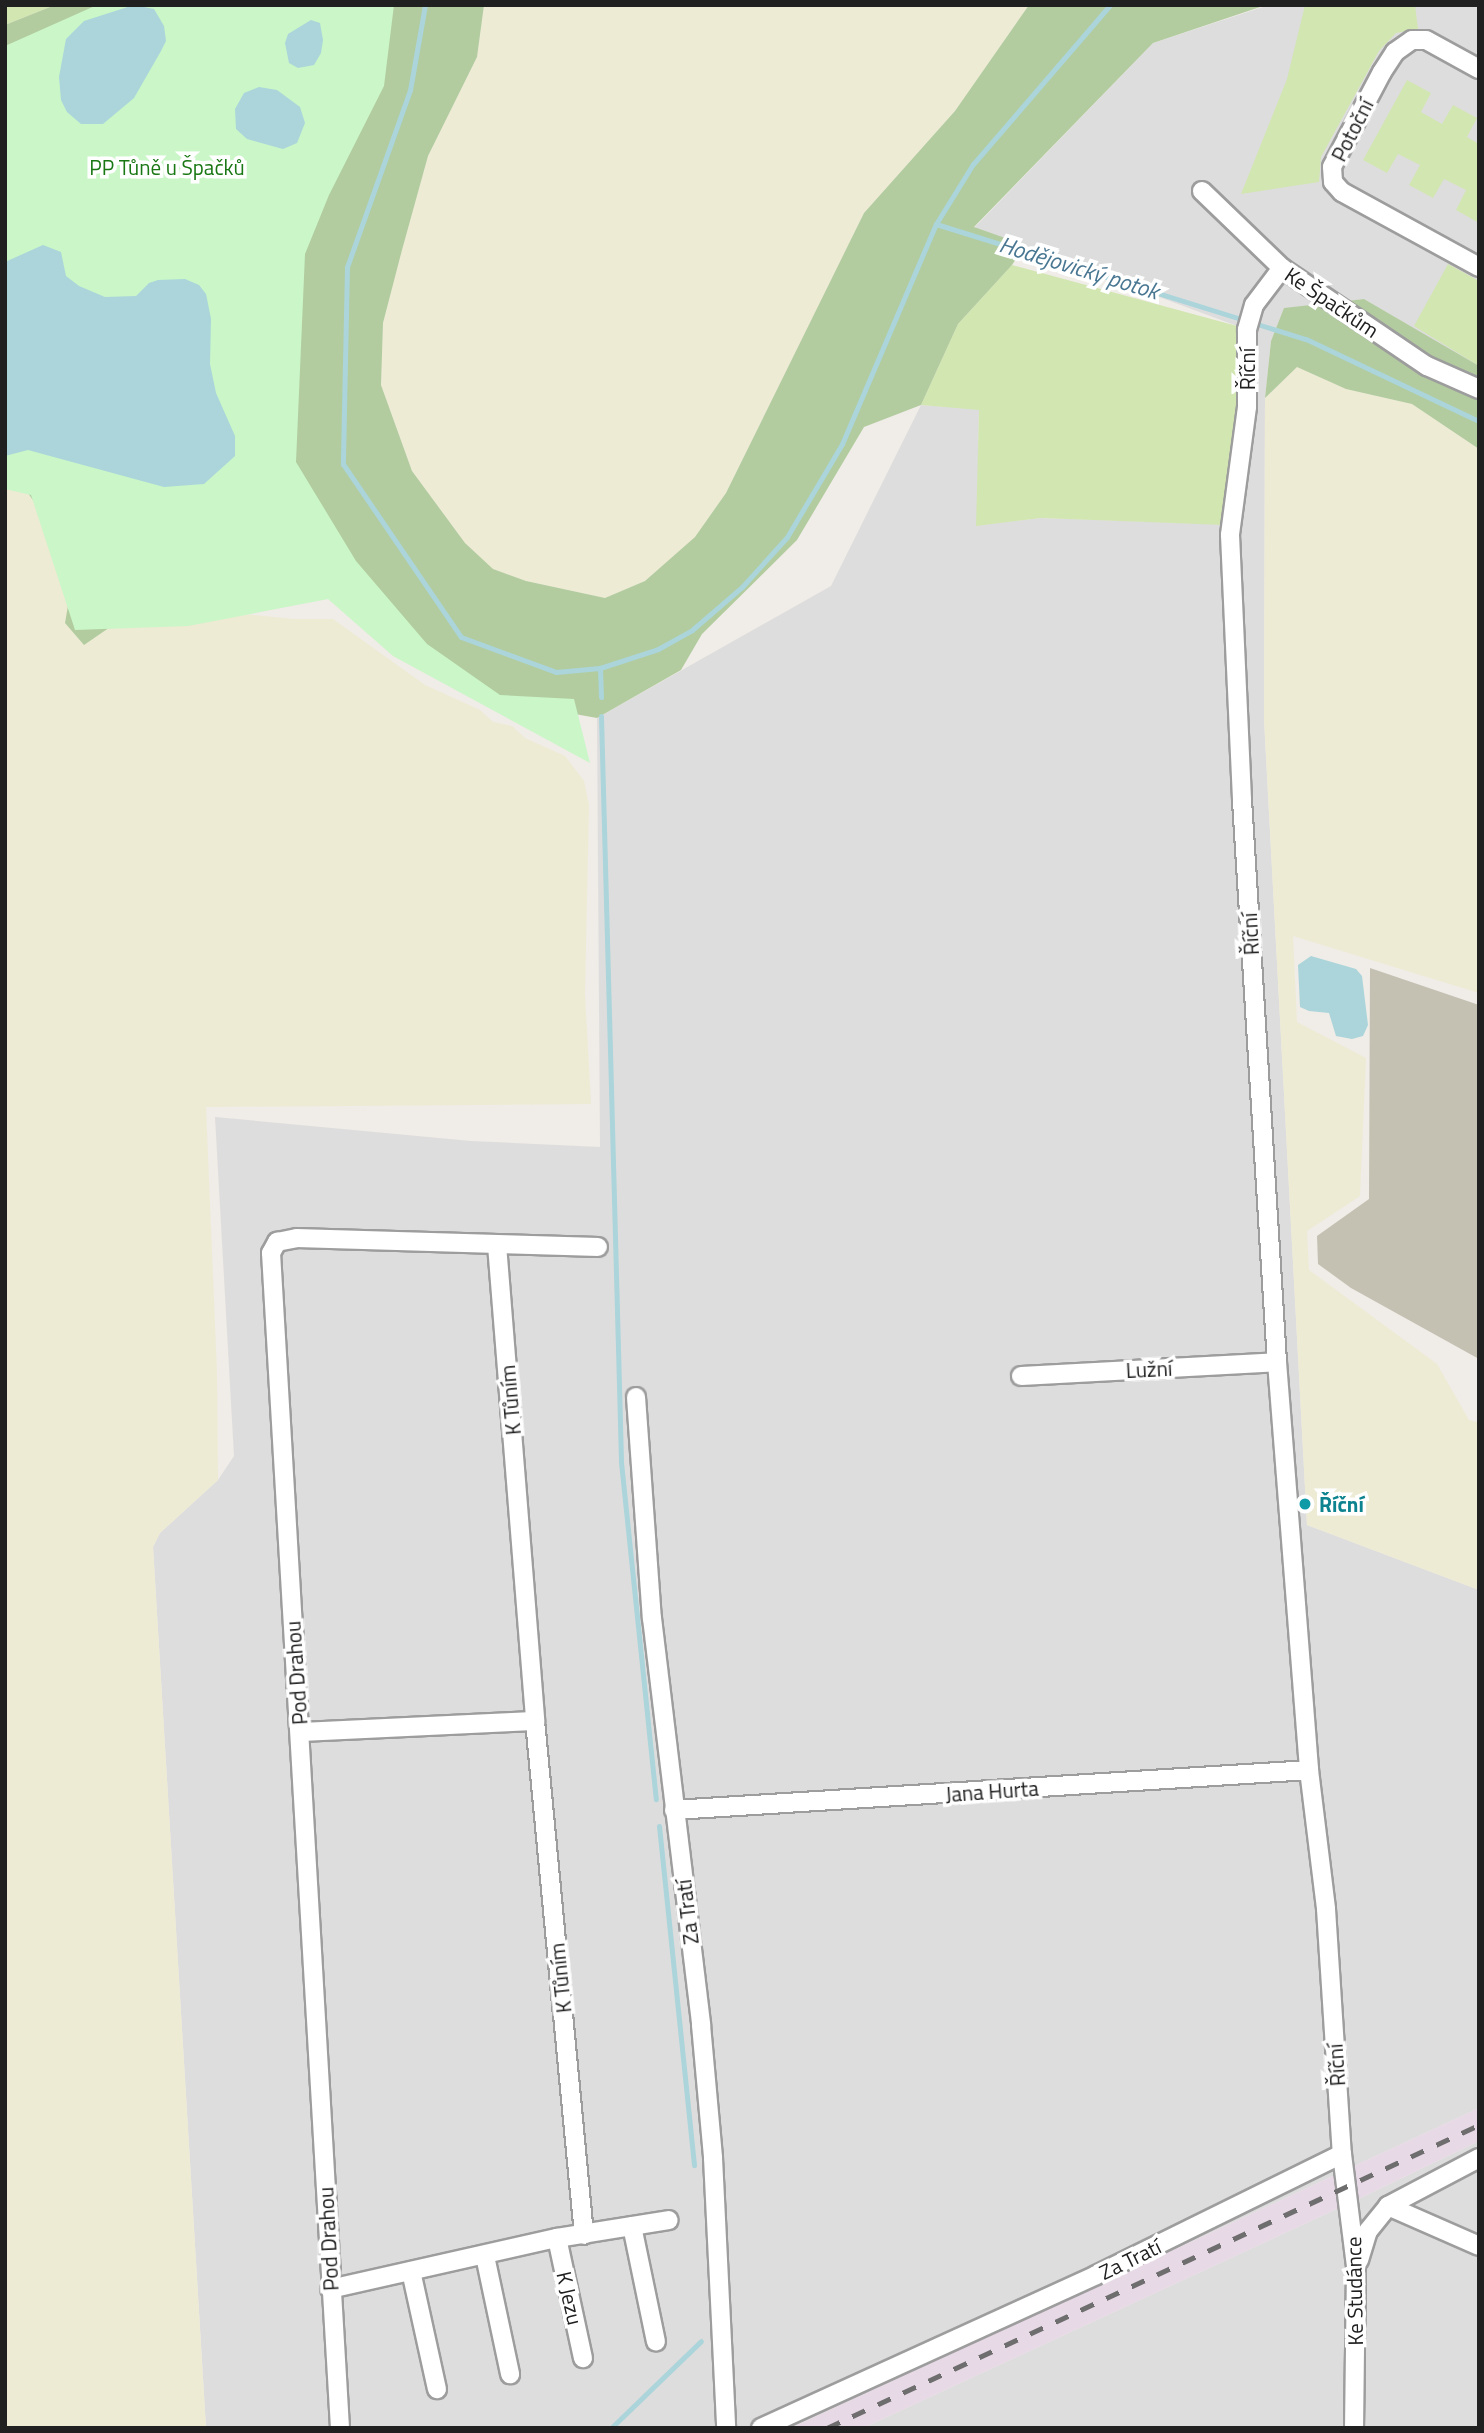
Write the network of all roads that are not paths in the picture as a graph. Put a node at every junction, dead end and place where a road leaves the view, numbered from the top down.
1 (1479, 69) edge
2 (1202, 191) dead end
3 (1479, 267) edge
4 (1282, 268) junction
5 (1479, 389) edge
6 (497, 1245) junction
7 (598, 1247) dead end
8 (1277, 1362) junction
9 (1021, 1376) dead end
10 (636, 1397) dead end
11 (535, 1721) junction
12 (300, 1732) junction
13 (1309, 1770) junction
14 (674, 1810) junction
15 (1342, 2154) junction
16 (1479, 2158) edge
17 (1388, 2206) junction
18 (668, 2220) dead end
19 (632, 2226) junction
20 (584, 2235) junction
21 (557, 2238) junction
22 (1479, 2246) edge
23 (485, 2256) junction
24 (1356, 2267) junction
25 (411, 2271) junction
26 (330, 2289) junction
27 (656, 2342) dead end
28 (583, 2358) dead end
29 (510, 2374) dead end
30 (437, 2389) dead end
31 (340, 2428) edge
32 (726, 2428) edge
33 (761, 2428) edge
34 (1354, 2428) edge

1 - 3 street, Potoční
2 - 4 street, Ke Špačkům
4 - 5 street, Ke Špačkům
4 - 8 street, Říční
6 - 7 street, Pod Drahou
6 - 11 street, K Tůním
6 - 12 street, Pod Drahou
8 - 9 street, Lužní
8 - 13 street, Říční
10 - 14 street, Za Tratí
11 - 12 street
11 - 20 street, K Tůním
12 - 26 street, Pod Drahou
13 - 14 street, Jana Hurta
13 - 15 street, Říční
14 - 32 street, Za Tratí
15 - 24 street, Ke Studánce
15 - 33 street, Za Tratí
16 - 17 street
17 - 22 street
17 - 24 street
18 - 19 street
19 - 20 street
19 - 27 street
20 - 21 street
21 - 23 street
21 - 28 street, K Jezu
23 - 25 street
23 - 29 street
24 - 34 street, Ke Studánce
25 - 26 street
25 - 30 street
26 - 31 street, Pod Drahou

